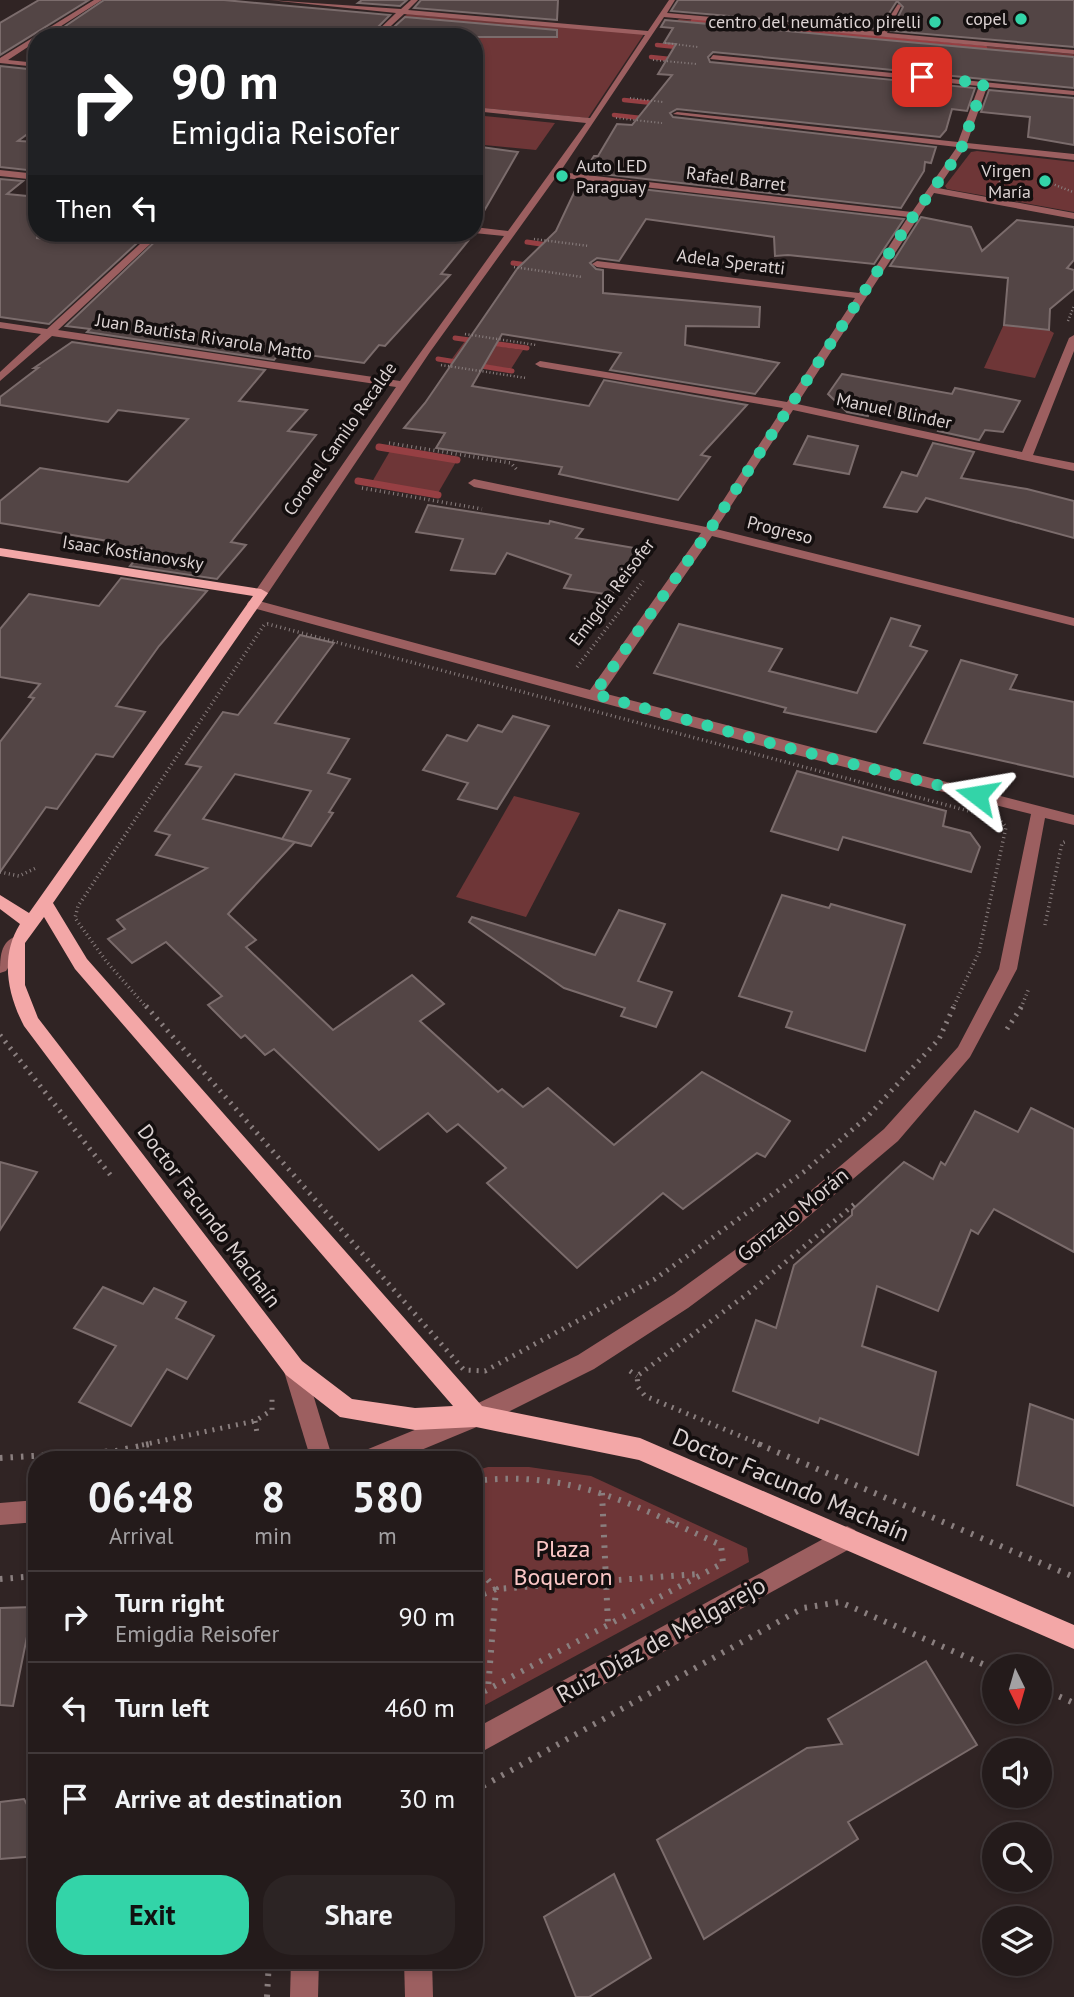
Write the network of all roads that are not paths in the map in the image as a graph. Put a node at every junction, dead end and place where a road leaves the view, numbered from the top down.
1 (99, 0) edge
2 (272, 0) edge
3 (415, 0) edge
4 (672, 0) edge
5 (898, 6) dead end
6 (403, 11) junction
7 (662, 15) junction
8 (54, 28) edge
9 (384, 28) edge
10 (649, 33) junction
11 (881, 35) junction
12 (28, 44) edge
13 (1074, 52) edge
14 (713, 57) dead end
15 (0, 61) edge
16 (28, 64) edge
17 (984, 83) junction
18 (1074, 93) edge
19 (483, 110) edge
20 (677, 114) dead end
21 (592, 121) junction
22 (962, 145) junction
23 (1074, 157) edge
24 (0, 173) edge
25 (555, 174) junction
26 (28, 176) edge
27 (932, 190) junction
28 (914, 215) junction
29 (1074, 216) edge
30 (483, 231) edge
31 (512, 234) junction
32 (147, 242) edge
33 (597, 264) dead end
34 (861, 296) junction
35 (0, 325) edge
36 (50, 332) junction
37 (1074, 338) edge
38 (540, 364) dead end
39 (0, 379) edge
40 (403, 385) junction
41 (789, 406) junction
42 (1026, 457) junction
43 (1074, 467) edge
44 (474, 483) dead end
45 (709, 531) junction
46 (0, 552) edge
47 (257, 598) junction
48 (1074, 622) edge
49 (594, 694) junction
50 (1039, 811) junction
51 (1074, 820) edge
52 (0, 901) edge
53 (44, 903) junction
54 (31, 923) junction
55 (17, 943) junction
56 (0, 966) edge
57 (293, 1368) junction
58 (476, 1416) junction
59 (319, 1451) edge
60 (391, 1451) edge
61 (28, 1512) edge
62 (0, 1514) edge
63 (847, 1538) junction
64 (1074, 1637) edge
65 (483, 1738) edge
66 (305, 1969) edge
67 (418, 1969) edge
68 (304, 1997) edge
69 (419, 1997) edge

1 - 8 street
2 - 6 street
3 - 6 street
4 - 7 street, Coronel Camilo Recalde
5 - 11 street
6 - 9 street
6 - 10 street
7 - 10 street, Coronel Camilo Recalde
7 - 11 street
10 - 21 street, Coronel Camilo Recalde
11 - 13 street
12 - 15 street
14 - 17 street
15 - 16 street
17 - 18 street
17 - 22 street, Emigdia Reisofer
19 - 21 street
20 - 22 street
21 - 25 street, Coronel Camilo Recalde
22 - 23 street
22 - 27 street, Emigdia Reisofer
24 - 26 street
25 - 28 street, Rafael Barret
25 - 31 street, Coronel Camilo Recalde
27 - 28 street, Emigdia Reisofer
27 - 29 street
28 - 34 street, Emigdia Reisofer
30 - 31 street
31 - 40 street, Coronel Camilo Recalde
32 - 36 street
33 - 34 street, Adela Speratti
34 - 41 street, Emigdia Reisofer
35 - 36 street, Juan Bautista Rivarola Matto
36 - 39 street
36 - 40 street, Juan Bautista Rivarola Matto
37 - 42 street
38 - 41 street, Manuel Blinder
40 - 47 street, Coronel Camilo Recalde
41 - 42 street, Manuel Blinder
41 - 45 street, Emigdia Reisofer
42 - 43 street, Manuel Blinder
44 - 45 street, Progreso
45 - 48 street, Progreso
45 - 49 street, Emigdia Reisofer
46 - 47 main road, Isaac Kostianovsky
47 - 49 street
47 - 53 main road, Coronel Camilo Recalde
49 - 50 street
50 - 51 street
50 - 58 street, Gonzalo Morán
52 - 54 main road
53 - 54 main road
53 - 58 main road
54 - 55 main road
55 - 56 street
55 - 57 main road, Doctor Facundo Machaín
57 - 58 main road, Doctor Facundo Machaín
57 - 59 street
58 - 60 street, Gonzalo Morán
58 - 63 main road, Doctor Facundo Machaín
61 - 62 street
63 - 64 main road, Doctor Facundo Machaín
63 - 65 street, Ruiz Díaz de Melgarejo
66 - 68 street
67 - 69 street

